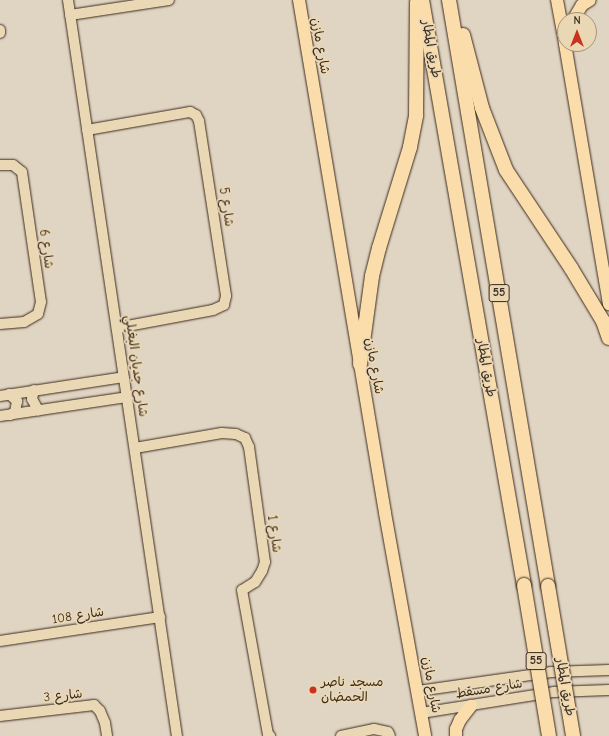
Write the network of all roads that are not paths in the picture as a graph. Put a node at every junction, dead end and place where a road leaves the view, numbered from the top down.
1 (68, 0) edge
2 (168, 0) edge
3 (299, 0) edge
4 (417, 0) edge
5 (422, 0) edge
6 (449, 0) edge
7 (454, 0) edge
8 (557, 0) edge
9 (590, 0) edge
10 (559, 12) edge
11 (578, 12) edge
12 (70, 15) junction
13 (567, 52) edge
14 (87, 130) junction
15 (0, 165) edge
16 (609, 304) edge
17 (0, 324) edge
18 (117, 328) junction
19 (609, 338) edge
20 (360, 364) junction
21 (124, 377) junction
22 (34, 390) junction
23 (4, 395) edge
24 (127, 397) junction
25 (38, 410) junction
26 (5, 415) edge
27 (135, 448) junction
28 (160, 617) junction
29 (0, 641) edge
30 (609, 670) edge
31 (609, 690) edge
32 (418, 691) junction
33 (471, 706) junction
34 (421, 713) junction
35 (0, 716) edge
36 (107, 736) edge
37 (178, 736) edge
38 (270, 736) edge
39 (341, 736) edge
40 (390, 736) edge
41 (425, 736) edge
42 (456, 736) edge
43 (549, 736) edge
44 (573, 736) edge

1 - 12 street, شارع جديان البغيلي
2 - 12 street
3 - 20 main road, شارع مازن
4 - 20 highway
5 - 43 highway, طريق المطار / 55, bridge
6 - 44 highway, طريق المطار / 55, bridge
7 - 19 highway
8 - 10 main road
9 - 11 main road
12 - 14 street, شارع جديان البغيلي
13 - 16 main road
14 - 18 street, شارع جديان البغيلي
14 - 18 street, شارع 5
15 - 17 street, شارع 6
18 - 21 street, شارع جديان البغيلي
20 - 32 main road, شارع مازن
21 - 22 street
21 - 24 street, شارع جديان البغيلي
22 - 23 street
22 - 25 street
23 - 26 street
24 - 25 street
24 - 27 street, شارع جديان البغيلي
25 - 26 street
27 - 28 street, شارع جديان البغيلي
27 - 38 street, شارع 1
28 - 29 street, شارع 108
28 - 37 street, شارع جديان البغيلي
30 - 32 street, شارع مسقط
31 - 33 street, شارع مسقط
32 - 34 main road, شارع مازن
33 - 34 street, شارع مسقط
33 - 42 main road
34 - 41 main road, شارع مازن
35 - 36 street, شارع 3
39 - 40 street

